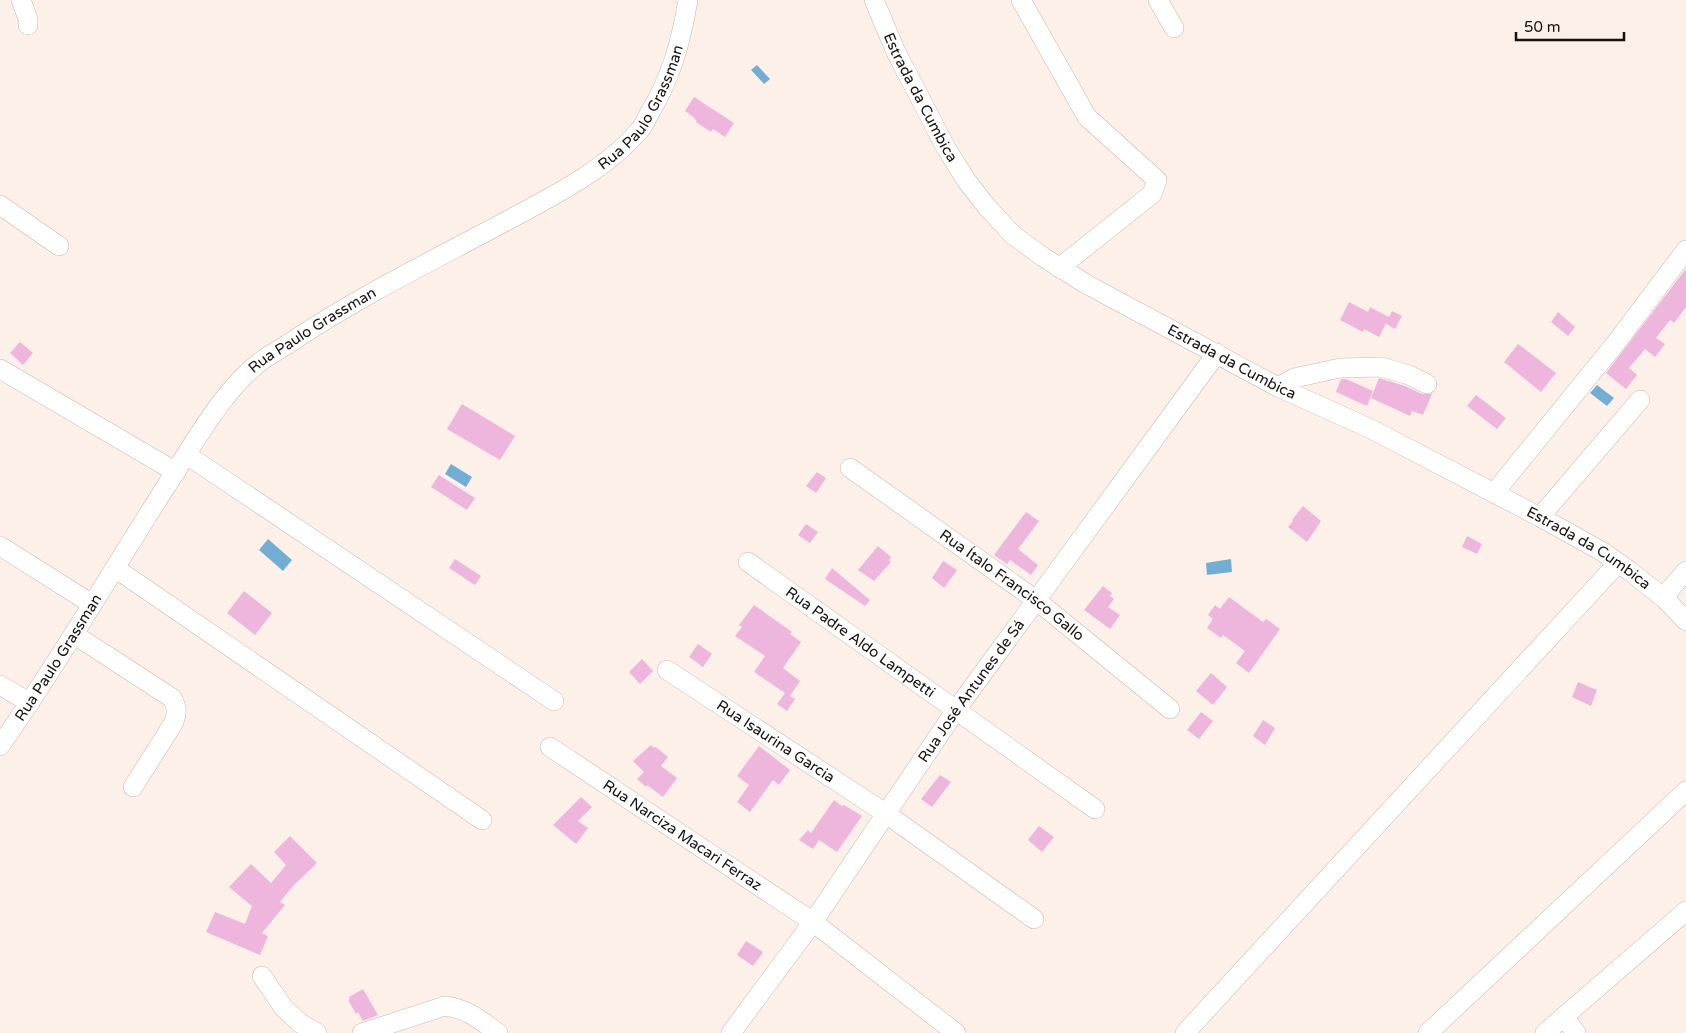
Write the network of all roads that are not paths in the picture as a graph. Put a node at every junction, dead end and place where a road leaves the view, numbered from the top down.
1 (21, 0) edge
2 (688, 0) edge
3 (874, 0) edge
4 (1021, 0) edge
5 (1158, 0) edge
6 (28, 25) dead end
7 (1174, 28) dead end
8 (0, 205) edge
9 (59, 246) dead end
10 (1686, 250) edge
11 (1059, 268) junction
12 (1217, 353) junction
13 (0, 368) edge
14 (1427, 384) dead end
15 (1278, 387) junction
16 (1640, 400) dead end
17 (187, 454) junction
18 (850, 468) dead end
19 (176, 472) junction
20 (1494, 493) junction
21 (1540, 517) junction
22 (0, 546) edge
23 (748, 562) dead end
24 (1618, 563) junction
25 (114, 568) junction
26 (1686, 571) edge
27 (1665, 599) junction
28 (1036, 600) junction
29 (92, 604) junction
30 (1686, 621) edge
31 (75, 635) junction
32 (667, 670) dead end
33 (0, 685) edge
34 (554, 701) dead end
35 (30, 703) junction
36 (1170, 709) dead end
37 (956, 710) junction
38 (0, 746) edge
39 (550, 747) dead end
40 (133, 787) dead end
41 (1686, 791) edge
42 (1095, 809) dead end
43 (885, 813) junction
44 (482, 820) dead end
45 (1686, 911) edge
46 (1034, 919) dead end
47 (813, 922) junction
48 (262, 976) dead end
49 (1564, 1017) junction
50 (317, 1033) edge
51 (362, 1033) edge
52 (498, 1033) edge
53 (731, 1033) edge
54 (956, 1033) edge
55 (1184, 1033) edge
56 (1428, 1033) edge
57 (1545, 1033) edge
58 (1576, 1033) edge

1 - 6 street
2 - 17 street, Rua Paulo Grassman
3 - 11 street, Estrada da Cumbica
4 - 11 street
5 - 7 street
8 - 9 street
10 - 20 street
11 - 12 street, Estrada da Cumbica
12 - 15 street, Estrada da Cumbica
12 - 28 street, Rua José Antunes de Sá
13 - 19 street
14 - 15 street
15 - 20 street, Estrada da Cumbica
16 - 21 street
17 - 19 street, Rua Paulo Grassman
17 - 34 street
18 - 28 street, Rua Ítalo Francisco Gallo
19 - 25 street, Rua Paulo Grassman
20 - 21 street, Estrada da Cumbica
21 - 24 street, Estrada da Cumbica
22 - 29 street
23 - 37 street, Rua Padre Aldo Lampetti
24 - 27 street, Estrada da Cumbica
24 - 55 street
25 - 29 street, Rua Paulo Grassman
25 - 44 street
26 - 27 street
27 - 30 street, Estrada da Cumbica
28 - 36 street, Rua Ítalo Francisco Gallo
28 - 37 street, Rua José Antunes de Sá
29 - 31 street, Rua Paulo Grassman
31 - 35 street, Rua Paulo Grassman
31 - 40 street
32 - 43 street, Rua Isaurina Garcia
33 - 35 street
35 - 38 street, Rua Paulo Grassman
37 - 42 street, Rua Padre Aldo Lampetti
37 - 43 street, Rua José Antunes de Sá
39 - 47 street, Rua Narciza Macari Ferraz
41 - 56 street
43 - 46 street, Rua Isaurina Garcia
43 - 47 street, Rua José Antunes de Sá
45 - 49 street
47 - 53 street, Rua José Antunes de Sá
47 - 54 street, Rua Narciza Macari Ferraz
48 - 50 street
49 - 57 street
49 - 58 street
51 - 52 street

